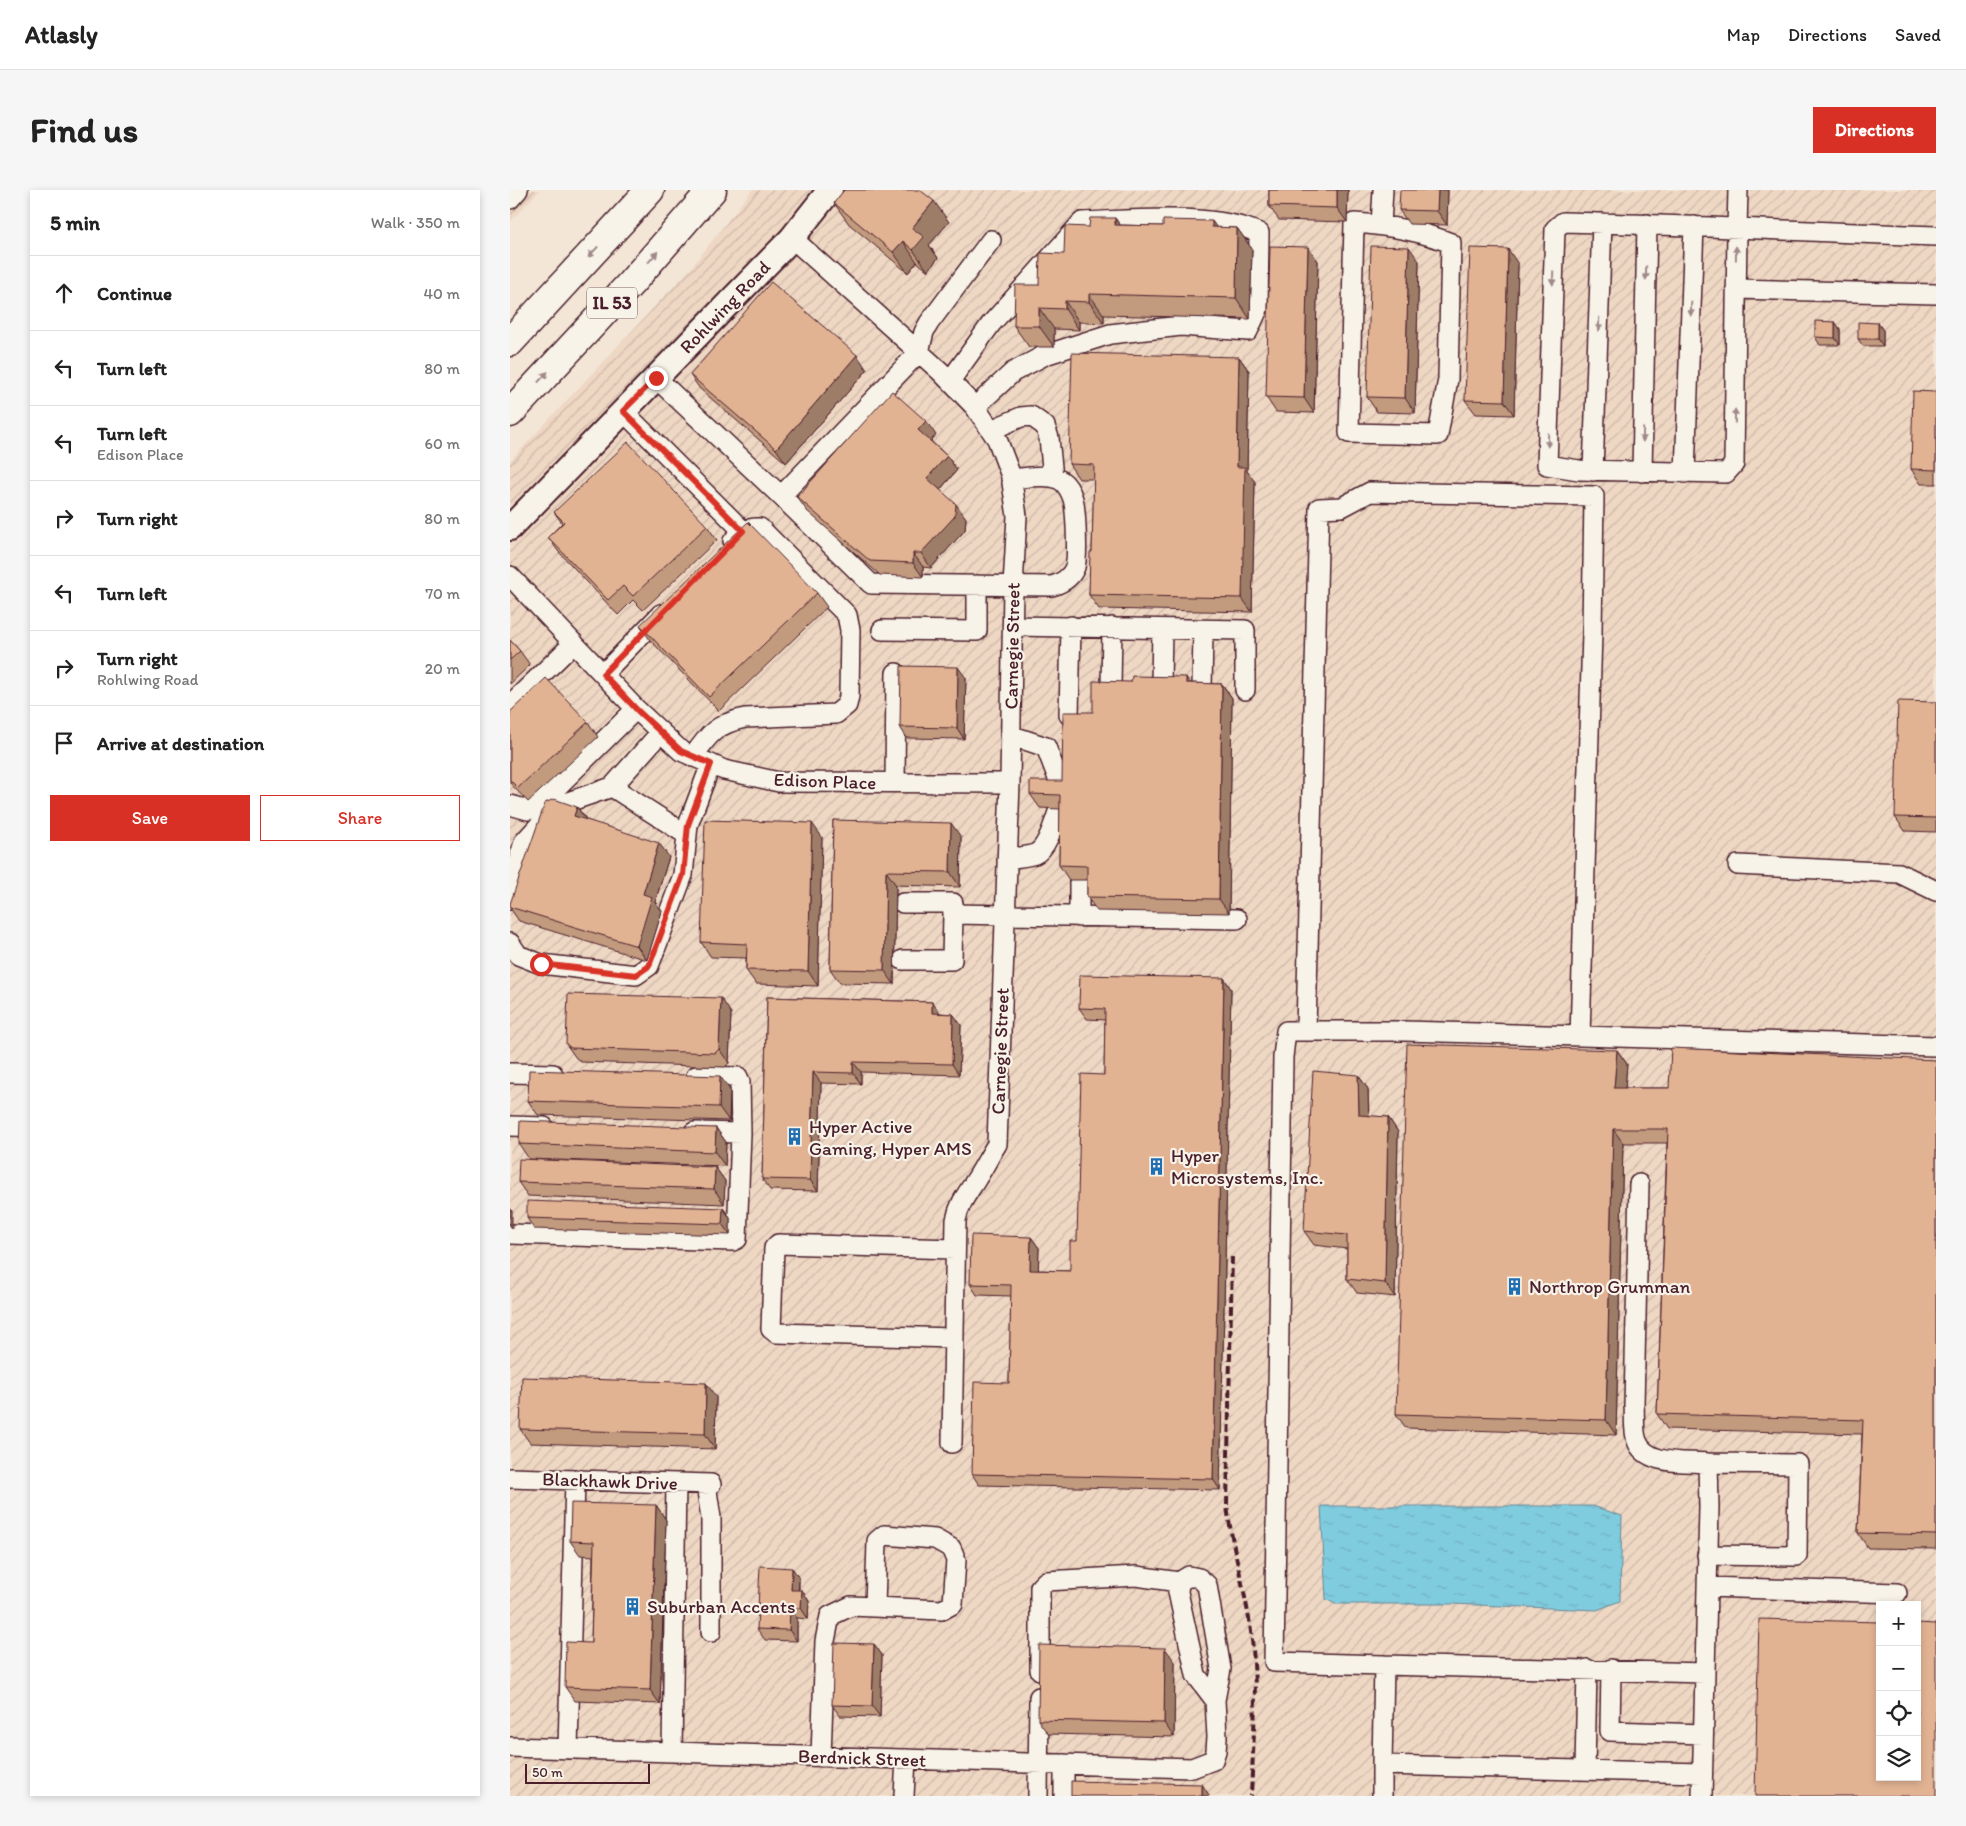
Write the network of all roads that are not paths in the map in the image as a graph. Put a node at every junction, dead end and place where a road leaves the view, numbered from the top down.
1 (518, 190) edge
2 (650, 190) edge
3 (712, 190) edge
4 (830, 190) edge
5 (1383, 190) edge
6 (1738, 190) edge
7 (510, 199) edge
8 (1602, 223) junction
9 (1648, 224) junction
10 (1381, 225) junction
11 (1694, 226) junction
12 (1737, 229) junction
13 (1936, 236) edge
14 (792, 238) junction
15 (991, 240) dead end
16 (1736, 288) junction
17 (1936, 294) edge
18 (510, 342) edge
19 (919, 352) junction
20 (656, 378) junction
21 (950, 381) junction
22 (975, 406) junction
23 (623, 411) junction
24 (510, 413) edge
25 (990, 430) junction
26 (1593, 471) junction
27 (1642, 472) junction
28 (1685, 473) junction
29 (1053, 478) junction
30 (1011, 479) junction
31 (781, 496) junction
32 (510, 528) edge
33 (743, 531) junction
34 (720, 554) edge
35 (510, 576) edge
36 (977, 585) junction
37 (1013, 586) junction
38 (672, 603) edge
39 (1013, 626) junction
40 (1071, 626) junction
41 (1112, 627) junction
42 (1162, 629) junction
43 (882, 630) dead end
44 (1203, 630) junction
45 (574, 644) junction
46 (896, 673) dead end
47 (603, 674) junction
48 (1161, 684) edge
49 (1111, 688) edge
50 (1202, 690) edge
51 (1245, 690) dead end
52 (510, 705) edge
53 (636, 709) junction
54 (1069, 715) edge
55 (661, 732) junction
56 (1010, 735) junction
57 (693, 756) junction
58 (711, 764) junction
59 (894, 782) junction
60 (1010, 783) junction
61 (612, 786) junction
62 (510, 805) edge
63 (687, 835) junction
64 (1007, 859) junction
65 (1738, 865) dead end
66 (1079, 882) edge
67 (1936, 891) edge
68 (510, 900) edge
69 (902, 903) dead end
70 (953, 914) junction
71 (1005, 916) junction
72 (1079, 916) junction
73 (1237, 919) dead end
74 (510, 943) edge
75 (903, 960) dead end
76 (1306, 1030) junction
77 (1580, 1036) junction
78 (1936, 1046) edge
79 (510, 1073) edge
80 (569, 1074) edge
81 (678, 1076) edge
82 (510, 1126) edge
83 (558, 1127) edge
84 (673, 1131) edge
85 (741, 1133) junction
86 (1639, 1184) dead end
87 (510, 1234) edge
88 (954, 1249) junction
89 (953, 1338) junction
90 (952, 1443) dead end
91 (1708, 1463) junction
92 (510, 1478) edge
93 (575, 1480) junction
94 (676, 1483) junction
95 (1707, 1555) junction
96 (1179, 1582) junction
97 (1707, 1587) junction
98 (1897, 1593) dead end
99 (875, 1607) junction
100 (711, 1632) dead end
101 (1384, 1665) junction
102 (1587, 1668) junction
103 (1611, 1669) junction
104 (1705, 1672) junction
105 (1216, 1700) junction
106 (1703, 1734) junction
107 (510, 1747) edge
108 (568, 1749) junction
109 (672, 1752) junction
110 (821, 1757) junction
111 (906, 1759) junction
112 (1039, 1763) junction
113 (1064, 1764) junction
114 (1382, 1765) junction
115 (1586, 1770) junction
116 (1702, 1774) junction
117 (904, 1796) edge
118 (1038, 1796) edge
119 (1064, 1796) edge
120 (1382, 1796) edge
121 (1702, 1796) edge

1 - 7 street
2 -> 18 highway, IL 53
24 -> 3 highway, IL 53
4 - 14 main road, Rohlwing Road
5 - 10 street
6 - 12 street
8 - 9 street
8 -> 26 street
8 -> 26 street
9 - 11 street
9 -> 27 street
10 - 10 street
11 - 12 street
11 -> 28 street
12 - 13 street
16 -> 12 street
14 - 19 street, Carnegie Street
14 - 20 main road, Rohlwing Road
15 - 19 street
16 - 17 street
28 -> 16 street
19 - 21 street, Carnegie Street
19 - 31 street
20 - 23 main road, Rohlwing Road
20 - 31 street
21 - 22 street, Carnegie Street
21 - 22 street
22 - 25 street, Carnegie Street
23 - 32 main road, Rohlwing Road
23 - 33 street
25 - 29 street
25 - 30 street, Carnegie Street
26 - 27 street
27 - 28 street
29 - 30 street
29 - 37 street
30 - 37 street, Carnegie Street
31 - 36 street
33 - 34 street
33 - 57 street
35 - 45 street, Edison Place
36 - 37 street
36 - 43 street
37 - 39 street, Carnegie Street
38 - 47 street
39 - 40 street
39 - 56 street, Carnegie Street
40 - 41 street
40 - 54 street
41 - 42 street
41 - 49 street
42 - 44 street
42 - 48 street
44 - 50 street
44 - 51 street
45 - 47 street, Edison Place
45 - 52 street
46 - 59 street
47 - 53 street, Edison Place
53 - 55 street, Edison Place
53 - 62 street
55 - 57 street, Edison Place
55 - 61 street
56 - 60 street, Carnegie Street
56 - 64 street
57 - 58 street, Edison Place
58 - 59 street, Edison Place
58 - 63 street
59 - 60 street, Edison Place
60 - 64 street, Carnegie Street
61 - 63 street
61 - 68 street
63 - 74 street
64 - 71 street, Carnegie Street
65 - 67 street
66 - 72 street
69 - 70 street
70 - 71 street
70 - 75 street
71 - 72 street
71 - 88 street, Carnegie Street
72 - 73 street
76 - 77 street
76 - 77 street
76 - 101 street
77 - 78 street
79 - 80 street
81 - 85 street
82 - 83 street
84 - 85 street
85 - 87 street
86 - 91 street
88 - 89 street
88 - 89 street
89 - 90 street
91 - 95 street
91 - 95 street
92 - 93 street, Blackhawk Drive
93 - 94 street, Blackhawk Drive
93 - 108 street
94 - 100 street, Blackhawk Drive
94 - 109 street
95 - 97 street
96 - 105 street
96 - 105 street
96 - 112 street
97 - 98 street
97 - 104 street
99 - 99 street
99 - 110 street
101 - 102 street
101 - 114 street
102 - 103 street
102 - 115 street
103 - 104 street
103 - 106 street
104 - 106 street
105 - 113 street, Berdnick Street
106 - 116 street
107 - 108 street, Berdnick Street
108 - 109 street, Berdnick Street
109 - 110 street, Berdnick Street
110 - 111 street, Berdnick Street
111 - 112 street, Berdnick Street
111 - 117 street
112 - 113 street, Berdnick Street
112 - 118 street
113 - 119 street
114 - 115 street
114 - 120 street
115 - 116 street
116 - 121 street

